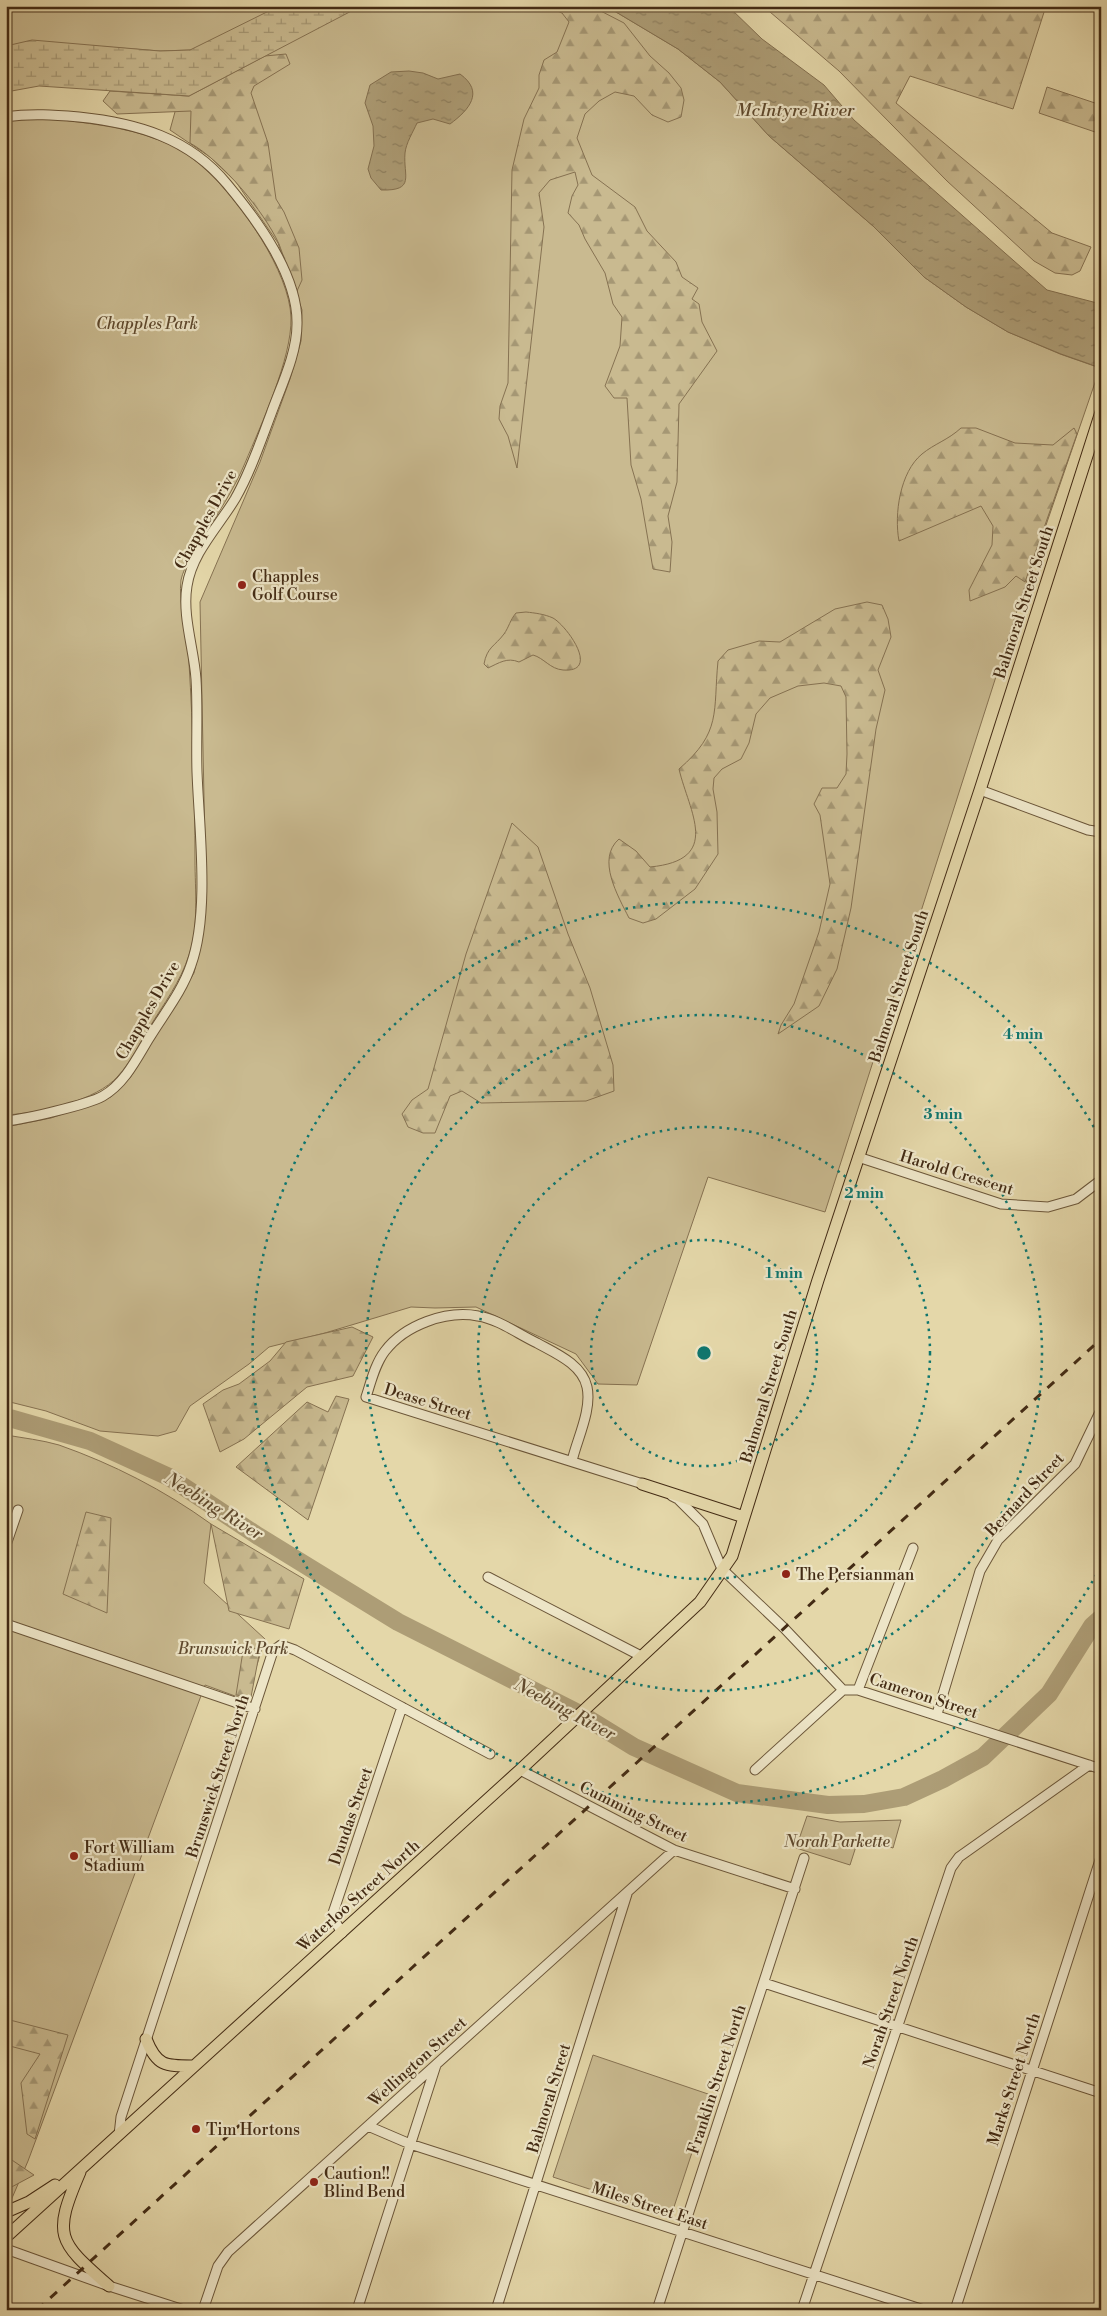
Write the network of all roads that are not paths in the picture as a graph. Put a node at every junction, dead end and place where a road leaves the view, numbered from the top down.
1 (6, 117) edge
2 (1101, 412) edge
3 (980, 790) junction
4 (1101, 832) edge
5 (6, 1121) edge
6 (858, 1157) junction
7 (1101, 1180) edge
8 (1101, 1410) edge
9 (572, 1461) junction
10 (642, 1484) junction
11 (18, 1510) dead end
12 (744, 1517) junction
13 (6, 1545) edge
14 (913, 1548) dead end
15 (722, 1569) junction
16 (488, 1577) dead end
17 (6, 1624) edge
18 (641, 1656) junction
19 (843, 1690) junction
20 (858, 1690) junction
21 (402, 1707) junction
22 (255, 1709) junction
23 (937, 1714) junction
24 (490, 1754) dead end
25 (1089, 1765) junction
26 (1101, 1769) edge
27 (520, 1770) junction
28 (755, 1770) dead end
29 (674, 1850) junction
30 (1101, 1857) edge
31 (804, 1858) dead end
32 (795, 1888) junction
33 (627, 1894) junction
34 (342, 1933) junction
35 (764, 1983) junction
36 (897, 2027) junction
37 (146, 2039) junction
38 (437, 2062) junction
39 (194, 2066) junction
40 (1032, 2070) junction
41 (1101, 2093) edge
42 (368, 2126) junction
43 (119, 2135) junction
44 (410, 2144) junction
45 (81, 2168) junction
46 (536, 2185) junction
47 (6, 2212) edge
48 (682, 2232) junction
49 (6, 2237) edge
50 (6, 2249) edge
51 (814, 2274) junction
52 (109, 2286) junction
53 (184, 2310) edge
54 (203, 2310) edge
55 (357, 2310) edge
56 (496, 2310) edge
57 (657, 2310) edge
58 (802, 2310) edge
59 (924, 2310) edge
60 (955, 2310) edge

1 - 5 street, Chapples Drive
2 - 3 main road, Balmoral Street South
3 - 4 street
3 - 6 main road, Balmoral Street South
6 - 7 street, Harold Crescent
6 - 12 main road, Balmoral Street South
8 - 23 street, Bernard Street
9 - 9 street, Dease Street
9 - 10 street, Dease Street
10 - 12 main road
10 - 15 street, Dease Street
11 - 13 street
12 - 15 main road, Balmoral Street South
14 - 20 street
15 - 18 main road, Waterloo Street North
15 - 19 street
16 - 18 street
17 - 22 street
18 - 27 main road, Waterloo Street North
19 - 20 street, Cameron Street
19 - 28 street
20 - 23 street, Cameron Street
21 - 22 street, Brunswick Street North
21 - 24 street
21 - 34 street, Dundas Street
22 - 37 street, Brunswick Street North
23 - 25 street, Cameron Street
25 - 26 street, Cameron Street
25 - 36 street, Norah Street North
27 - 29 street, Cumming Street
27 - 34 main road, Waterloo Street North
29 - 32 street, Cumming Street
29 - 33 street, Wellington Street
30 - 40 street, Marks Street North
31 - 32 street, Franklin Street North
32 - 35 street, Franklin Street North
33 - 38 street, Wellington Street
33 - 46 street, Balmoral Street
34 - 39 main road, Waterloo Street North
35 - 36 street
35 - 48 street, Franklin Street North
36 - 40 street
36 - 51 street, Norah Street North
37 - 39 main road
37 - 43 street, Brunswick Street North
38 - 42 street, Wellington Street
38 - 44 street
39 - 43 main road, Waterloo Street North
40 - 41 street
40 - 60 street, Marks Street North
42 - 44 street, Miles Street East
42 - 54 street, Wellington Street
43 - 45 main road, Waterloo Street North
44 - 46 street, Miles Street East
44 - 55 street
45 - 47 main road
45 - 49 main road, Waterloo Street North
45 - 52 main road
46 - 48 street, Miles Street East
46 - 56 street, Balmoral Street
48 - 51 street, Miles Street East
48 - 57 street, Franklin Street North
50 - 52 street
51 - 58 street, Norah Street North
51 - 59 street, Miles Street East
52 - 53 street

